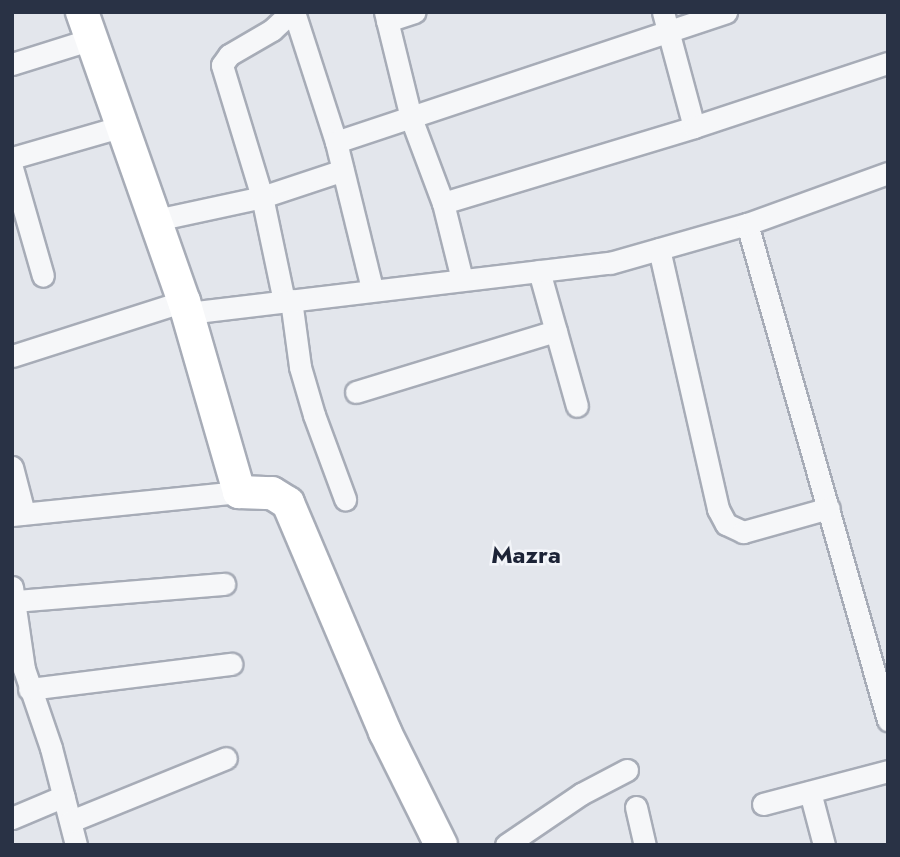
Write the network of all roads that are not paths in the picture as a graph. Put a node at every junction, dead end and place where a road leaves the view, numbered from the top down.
1 (293, 12) edge
2 (415, 12) edge
3 (726, 12) edge
4 (386, 16) edge
5 (666, 22) edge
6 (87, 26) edge
7 (888, 63) edge
8 (12, 64) edge
9 (411, 118) junction
10 (123, 126) junction
11 (694, 127) junction
12 (336, 142) junction
13 (12, 158) edge
14 (12, 168) edge
15 (343, 170) junction
16 (888, 173) edge
17 (262, 197) junction
18 (443, 202) junction
19 (156, 220) junction
20 (747, 224) junction
21 (659, 249) junction
22 (539, 271) junction
23 (43, 276) dead end
24 (462, 279) junction
25 (372, 289) junction
26 (287, 300) junction
27 (186, 307) junction
28 (556, 331) junction
29 (12, 356) edge
30 (356, 392) dead end
31 (576, 405) dead end
32 (12, 467) edge
33 (239, 492) junction
34 (345, 499) dead end
35 (829, 508) junction
36 (18, 514) edge
37 (224, 584) dead end
38 (13, 594) edge
39 (16, 646) edge
40 (231, 664) dead end
41 (29, 689) junction
42 (888, 720) edge
43 (226, 758) dead end
44 (627, 770) dead end
45 (888, 771) edge
46 (810, 792) junction
47 (64, 796) junction
48 (763, 804) dead end
49 (636, 807) dead end
50 (12, 818) edge
51 (71, 821) junction
52 (76, 845) edge
53 (441, 845) edge
54 (506, 845) edge
55 (645, 845) edge
56 (824, 845) edge

1 - 12 street
1 - 17 street
2 - 4 street
3 - 5 street
4 - 9 street
5 - 9 street
5 - 11 street
6 - 8 street
6 - 10 street
7 - 11 street
9 - 12 street
9 - 18 street
10 - 13 street
10 - 19 street
11 - 18 street
12 - 15 street
14 - 23 street
15 - 17 street
15 - 25 street
16 - 20 street
17 - 19 street
17 - 26 street
18 - 24 street
19 - 27 street
20 - 21 street
20 - 35 street
21 - 22 street
21 - 35 street
22 - 24 street
22 - 28 street
24 - 25 street
25 - 26 street
26 - 27 street
26 - 34 street
27 - 29 street
27 - 33 street
28 - 30 street
28 - 31 street
32 - 36 street
33 - 36 street
33 - 53 street
35 - 42 street
37 - 38 street
38 - 39 street
39 - 41 street
40 - 41 street
41 - 47 street
43 - 51 street
44 - 54 street
45 - 46 street
46 - 48 street
46 - 56 street
47 - 50 street
47 - 51 street
49 - 55 street
51 - 52 street

